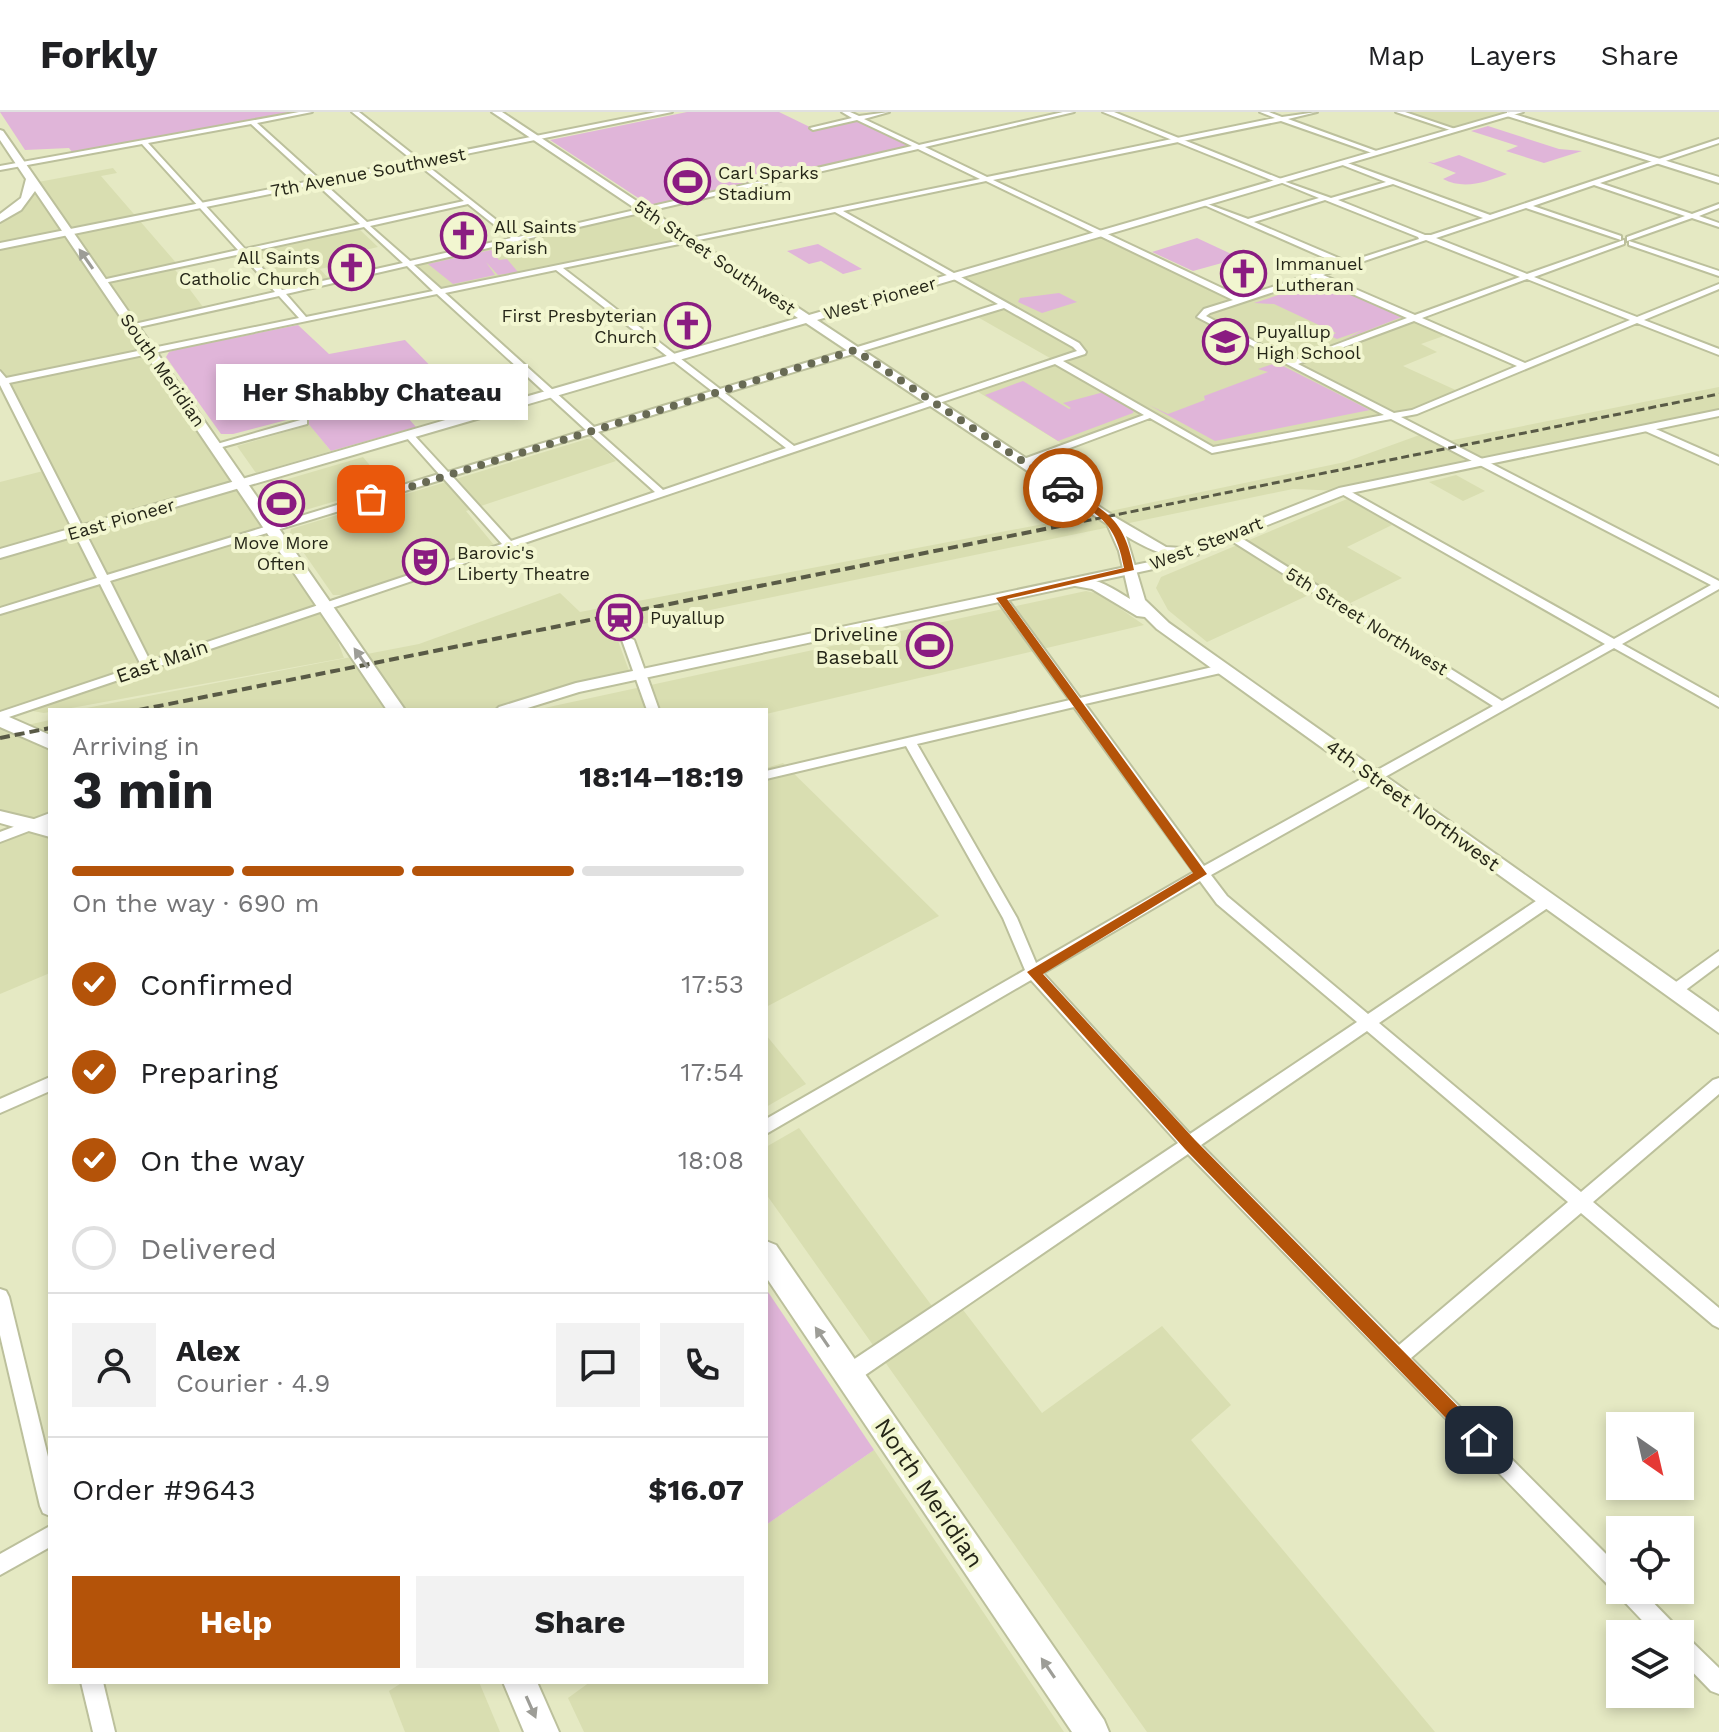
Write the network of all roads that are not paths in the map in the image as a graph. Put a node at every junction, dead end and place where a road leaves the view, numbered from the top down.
1 (309, 112) edge
2 (355, 112) edge
3 (496, 112) edge
4 (668, 112) edge
5 (845, 112) edge
6 (886, 112) edge
7 (1071, 112) edge
8 (1107, 112) edge
9 (1263, 112) edge
10 (1314, 112) edge
11 (1399, 112) edge
12 (1514, 113) edge
13 (858, 118) junction
14 (1281, 119) junction
15 (252, 122) junction
16 (813, 128) dead end
17 (1455, 130) junction
18 (0, 133) edge
19 (1719, 136) edge
20 (537, 139) junction
21 (1178, 140) junction
22 (144, 142) junction
23 (919, 148) junction
24 (1377, 153) junction
25 (1659, 161) junction
26 (419, 162) junction
27 (1342, 163) junction
28 (21, 164) junction
29 (0, 168) edge
30 (31, 180) junction
31 (986, 180) junction
32 (1719, 180) edge
33 (1282, 181) junction
34 (318, 182) junction
35 (1392, 182) junction
36 (1594, 183) junction
37 (1329, 199) junction
38 (469, 202) junction
39 (1204, 203) junction
40 (202, 206) junction
41 (1527, 206) junction
42 (1719, 206) edge
43 (646, 210) junction
44 (836, 210) junction
45 (1693, 216) junction
46 (1491, 218) junction
47 (0, 219) edge
48 (1247, 222) junction
49 (365, 225) junction
50 (1719, 225) edge
51 (68, 232) junction
52 (1101, 234) junction
53 (1428, 238) junction
54 (516, 239) junction
55 (691, 240) junction
56 (1625, 241) junction
57 (0, 246) edge
58 (243, 251) junction
59 (408, 264) junction
60 (1348, 265) junction
61 (558, 268) junction
62 (1719, 274) edge
63 (1316, 275) junction
64 (953, 277) junction
65 (1528, 277) junction
66 (102, 282) junction
67 (1719, 286) edge
68 (439, 292) junction
69 (281, 293) junction
70 (1240, 300) junction
71 (1004, 305) junction
72 (808, 319) junction
73 (1415, 319) junction
74 (305, 320) junction
75 (1637, 320) junction
76 (133, 327) junction
77 (855, 350) junction
78 (151, 351) junction
79 (1719, 352) edge
80 (675, 358) junction
81 (1058, 362) junction
82 (1290, 364) junction
83 (1524, 366) junction
84 (1, 379) edge
85 (719, 392) junction
86 (552, 394) junction
87 (934, 403) junction
88 (1719, 413) edge
89 (1151, 415) junction
90 (1394, 416) junction
91 (304, 422) dead end
92 (1646, 428) junction
93 (592, 431) junction
94 (410, 436) junction
95 (215, 446) junction
96 (794, 450) junction
97 (1719, 461) edge
98 (1024, 462) junction
99 (1479, 462) junction
100 (446, 476) junction
101 (242, 484) junction
102 (1343, 491) junction
103 (662, 494) junction
104 (1113, 522) junction
105 (272, 529) junction
106 (79, 532) junction
107 (1231, 536) junction
108 (509, 545) junction
109 (1193, 552) junction
110 (0, 554) edge
111 (1130, 570) junction
112 (104, 580) junction
113 (1075, 582) junction
114 (1719, 585) edge
115 (1001, 598) junction
116 (325, 607) junction
117 (0, 611) edge
118 (1163, 626) junction
119 (628, 640) dead end
120 (1615, 644) junction
121 (147, 666) junction
122 (1221, 669) junction
123 (640, 674) junction
124 (1719, 703) edge
125 (1077, 704) junction
126 (1503, 707) junction
127 (395, 708) edge
128 (510, 708) edge
129 (652, 708) edge
130 (0, 717) edge
131 (48, 742) edge
132 (910, 742) junction
133 (768, 775) edge
134 (1376, 778) junction
135 (0, 817) edge
136 (44, 825) edge
137 (0, 837) edge
138 (1201, 874) junction
139 (1547, 901) junction
140 (1719, 957) edge
141 (1033, 972) junction
142 (1674, 991) junction
143 (1368, 1022) junction
144 (1719, 1024) edge
145 (48, 1085) edge
146 (1719, 1085) edge
147 (0, 1106) edge
148 (768, 1126) edge
149 (1190, 1145) junction
150 (1580, 1201) junction
151 (768, 1257) edge
152 (0, 1297) edge
153 (1719, 1319) edge
154 (1398, 1357) junction
155 (848, 1375) junction
156 (48, 1498) edge
157 (48, 1537) edge
158 (0, 1565) edge
159 (1606, 1569) edge
160 (1641, 1604) edge
161 (1656, 1620) edge
162 (1694, 1658) edge
163 (1719, 1683) edge
164 (92, 1684) edge
165 (521, 1684) edge
166 (104, 1732) edge
167 (542, 1732) edge
168 (1092, 1732) edge

1 - 15 street
2 - 26 street
3 - 20 main road, 5th Street Southwest
4 - 20 street, 7th Avenue Southwest
5 - 13 street
6 - 13 street
7 - 23 street
8 - 21 street
9 - 14 street
10 - 14 street
11 - 17 street
12 - 17 main road, West Pioneer
12 - 25 street
13 - 16 street
13 - 23 street
14 - 21 street
14 - 24 street
15 - 22 street
15 - 34 street
17 - 24 main road, West Pioneer
18 - 28 main road, South Meridian
19 - 25 street
20 - 26 street, 7th Avenue Southwest
20 - 43 main road, 5th Street Southwest
21 - 31 street
21 - 33 street
22 - 28 street
22 - 40 street
23 - 31 street
23 - 43 street
24 - 27 main road, West Pioneer
25 - 32 street
25 - 36 street
26 - 34 street, 7th Avenue Southwest
26 - 38 street
27 - 33 main road, West Pioneer
27 - 35 street
28 - 29 street
28 - 30 main road, South Meridian
30 - 47 main road
30 - 51 main road, South Meridian
31 - 44 street
31 - 52 street
33 - 37 street
33 - 39 main road, West Pioneer
34 - 40 street, 7th Avenue Southwest
34 - 49 street
35 - 37 street
35 - 46 street
36 - 41 street
36 - 45 street
37 - 48 street
37 - 53 street
38 - 49 street
38 - 54 street
39 - 48 street
39 - 52 main road, West Pioneer
40 - 51 street, 7th Avenue Southwest
40 - 58 street
41 - 46 street
41 - 56 street
42 - 45 street
43 - 54 street
43 - 55 main road, 5th Street Southwest
44 - 55 street
44 - 64 street
45 - 50 street
45 - 56 street
46 - 53 street
48 - 60 street
49 - 58 street
49 - 59 street
51 - 57 street, 7th Avenue Southwest
66 -> 51 main road, South Meridian
52 - 64 main road, West Pioneer
52 - 70 street
53 - 60 street
53 - 65 street
54 - 59 street
55 - 61 street
55 - 72 main road, 5th Street Southwest
56 - 62 street
56 - 65 street
58 - 66 street
58 - 69 street
59 - 68 street
59 - 69 street
60 - 63 street
61 - 68 street
61 - 80 street
63 - 70 street
63 - 73 street
64 - 71 street
64 - 72 main road, West Pioneer
65 - 73 street
65 - 75 street
66 - 76 main road, South Meridian
67 - 75 street
68 - 74 street
68 - 86 street
69 - 74 street
69 - 76 street
70 - 82 street
71 - 77 street
71 - 81 street, East Main
72 - 77 main road, 5th Street Southwest
72 - 80 main road, West Pioneer
73 - 82 street
73 - 83 street
74 - 78 street
75 - 79 street
75 - 83 street
76 - 78 main road, South Meridian
77 - 85 street
77 - 87 main road, 5th Street Southwest
78 - 84 street
78 - 95 main road, South Meridian
80 - 85 street
80 - 86 main road, West Pioneer
81 - 87 street, East Main
81 - 89 street
82 - 90 street
83 - 90 street
84 - 106 street
85 - 93 street
85 - 96 street
86 - 93 street
86 - 94 main road, West Pioneer
87 - 96 street, East Main
87 - 98 main road
88 - 92 street, West Stewart
89 - 90 street
89 - 98 street
90 - 99 street
91 - 95 street
92 - 97 street
92 - 99 street, West Stewart
93 - 100 street
93 - 103 street
94 - 100 street
94 - 101 main road, West Pioneer
95 - 101 main road, South Meridian
96 - 103 street, East Main
98 - 104 main road
99 - 102 street, West Stewart
99 - 114 street
100 - 105 street
100 - 108 street
101 - 105 main road, South Meridian
101 - 106 main road, East Pioneer
102 - 107 street, West Stewart
102 - 120 street
103 - 108 street, East Main
104 - 109 main road
104 - 111 main road
105 - 112 street
105 - 116 main road, South Meridian
106 - 110 main road, East Pioneer
106 - 112 street
107 - 109 street, West Stewart
107 - 126 street, 5th Street Northwest
108 - 116 street, East Main
109 - 111 street, West Stewart
111 - 113 street, West Stewart
111 - 118 main road, 4th Street Northwest
112 - 117 street
112 - 121 street
113 - 115 street, West Stewart
113 - 118 main road
114 - 120 street
115 - 123 street, West Stewart
115 - 125 street
116 - 121 street, East Main
127 -> 116 main road
118 - 122 main road, 4th Street Northwest
119 - 123 street
120 - 124 street
120 - 126 street
121 - 130 street, East Main
122 - 125 street
122 - 134 main road, 4th Street Northwest
123 - 128 street, West Stewart
123 - 129 street
125 - 132 street
125 - 138 street
126 - 134 street
130 - 131 main road
132 - 133 street
132 - 141 street
134 - 138 street
134 - 139 main road, 4th Street Northwest
135 - 136 main road
136 - 137 street
138 - 141 street
138 - 143 street
139 - 142 main road, 4th Street Northwest
139 - 143 street
140 - 142 street
141 - 148 street
141 - 149 street
142 - 144 main road, 4th Street Northwest
143 - 149 street
143 - 150 street
145 - 147 street
146 - 150 street
149 - 154 street
149 - 155 street
150 - 153 street
150 - 154 street
155 -> 151 main road, North Meridian
152 - 156 street
154 - 159 street
168 -> 155 main road, North Meridian
157 - 158 street
160 - 161 street
162 - 163 street
164 - 166 street
165 -> 167 main road

